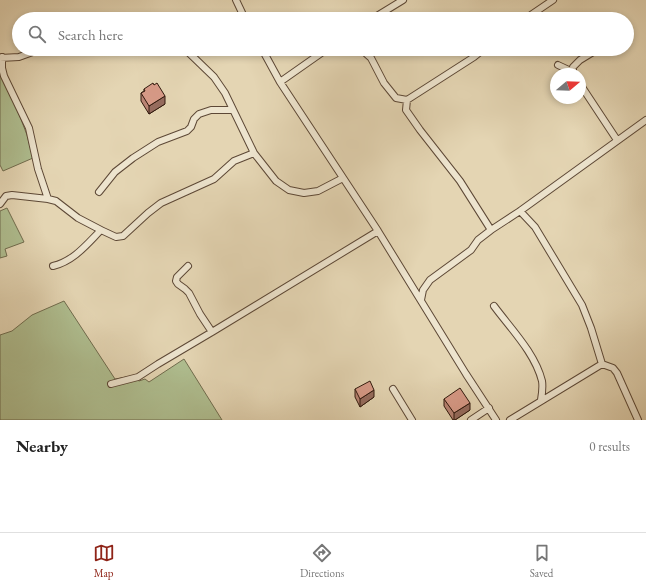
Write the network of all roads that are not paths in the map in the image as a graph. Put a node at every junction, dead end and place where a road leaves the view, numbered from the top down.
1 (236, 0) edge
2 (403, 0) edge
3 (553, 0) edge
4 (242, 12) edge
5 (383, 12) edge
6 (535, 12) edge
7 (22, 56) edge
8 (192, 56) edge
9 (266, 56) edge
10 (317, 56) edge
11 (369, 56) edge
12 (475, 56) edge
13 (587, 56) edge
14 (1, 58) edge
15 (558, 65) dead end
16 (564, 68) edge
17 (573, 68) edge
18 (280, 82) junction
19 (586, 93) edge
20 (407, 100) junction
21 (232, 110) junction
22 (646, 120) edge
23 (617, 140) junction
24 (254, 153) junction
25 (343, 178) junction
26 (99, 192) dead end
27 (48, 199) junction
28 (0, 204) edge
29 (520, 211) junction
30 (101, 230) junction
31 (491, 230) junction
32 (378, 231) junction
33 (53, 266) dead end
34 (188, 266) dead end
35 (421, 300) junction
36 (494, 306) dead end
37 (212, 332) junction
38 (602, 364) junction
39 (110, 384) dead end
40 (393, 390) dead end
41 (541, 400) junction
42 (489, 408) junction
43 (412, 420) edge
44 (471, 420) edge
45 (496, 420) edge
46 (510, 420) edge
47 (638, 420) edge

1 - 4 street
2 - 5 street
3 - 6 street
7 - 14 street
8 - 21 street
9 - 18 street
10 - 18 street
11 - 20 street
12 - 20 street
13 - 17 street
14 - 27 street
15 - 16 street
18 - 25 street
19 - 23 street
20 - 31 street
21 - 24 street
21 - 26 street
22 - 23 street
23 - 29 street
24 - 25 street
24 - 30 street
25 - 32 street
27 - 28 street
27 - 30 street
29 - 31 street
29 - 38 street
30 - 33 street
31 - 35 street
32 - 35 street
32 - 37 street
34 - 37 street
35 - 42 street
36 - 41 street
37 - 39 street
38 - 41 street
38 - 47 street
40 - 43 street
41 - 46 street
42 - 44 street
42 - 45 street

